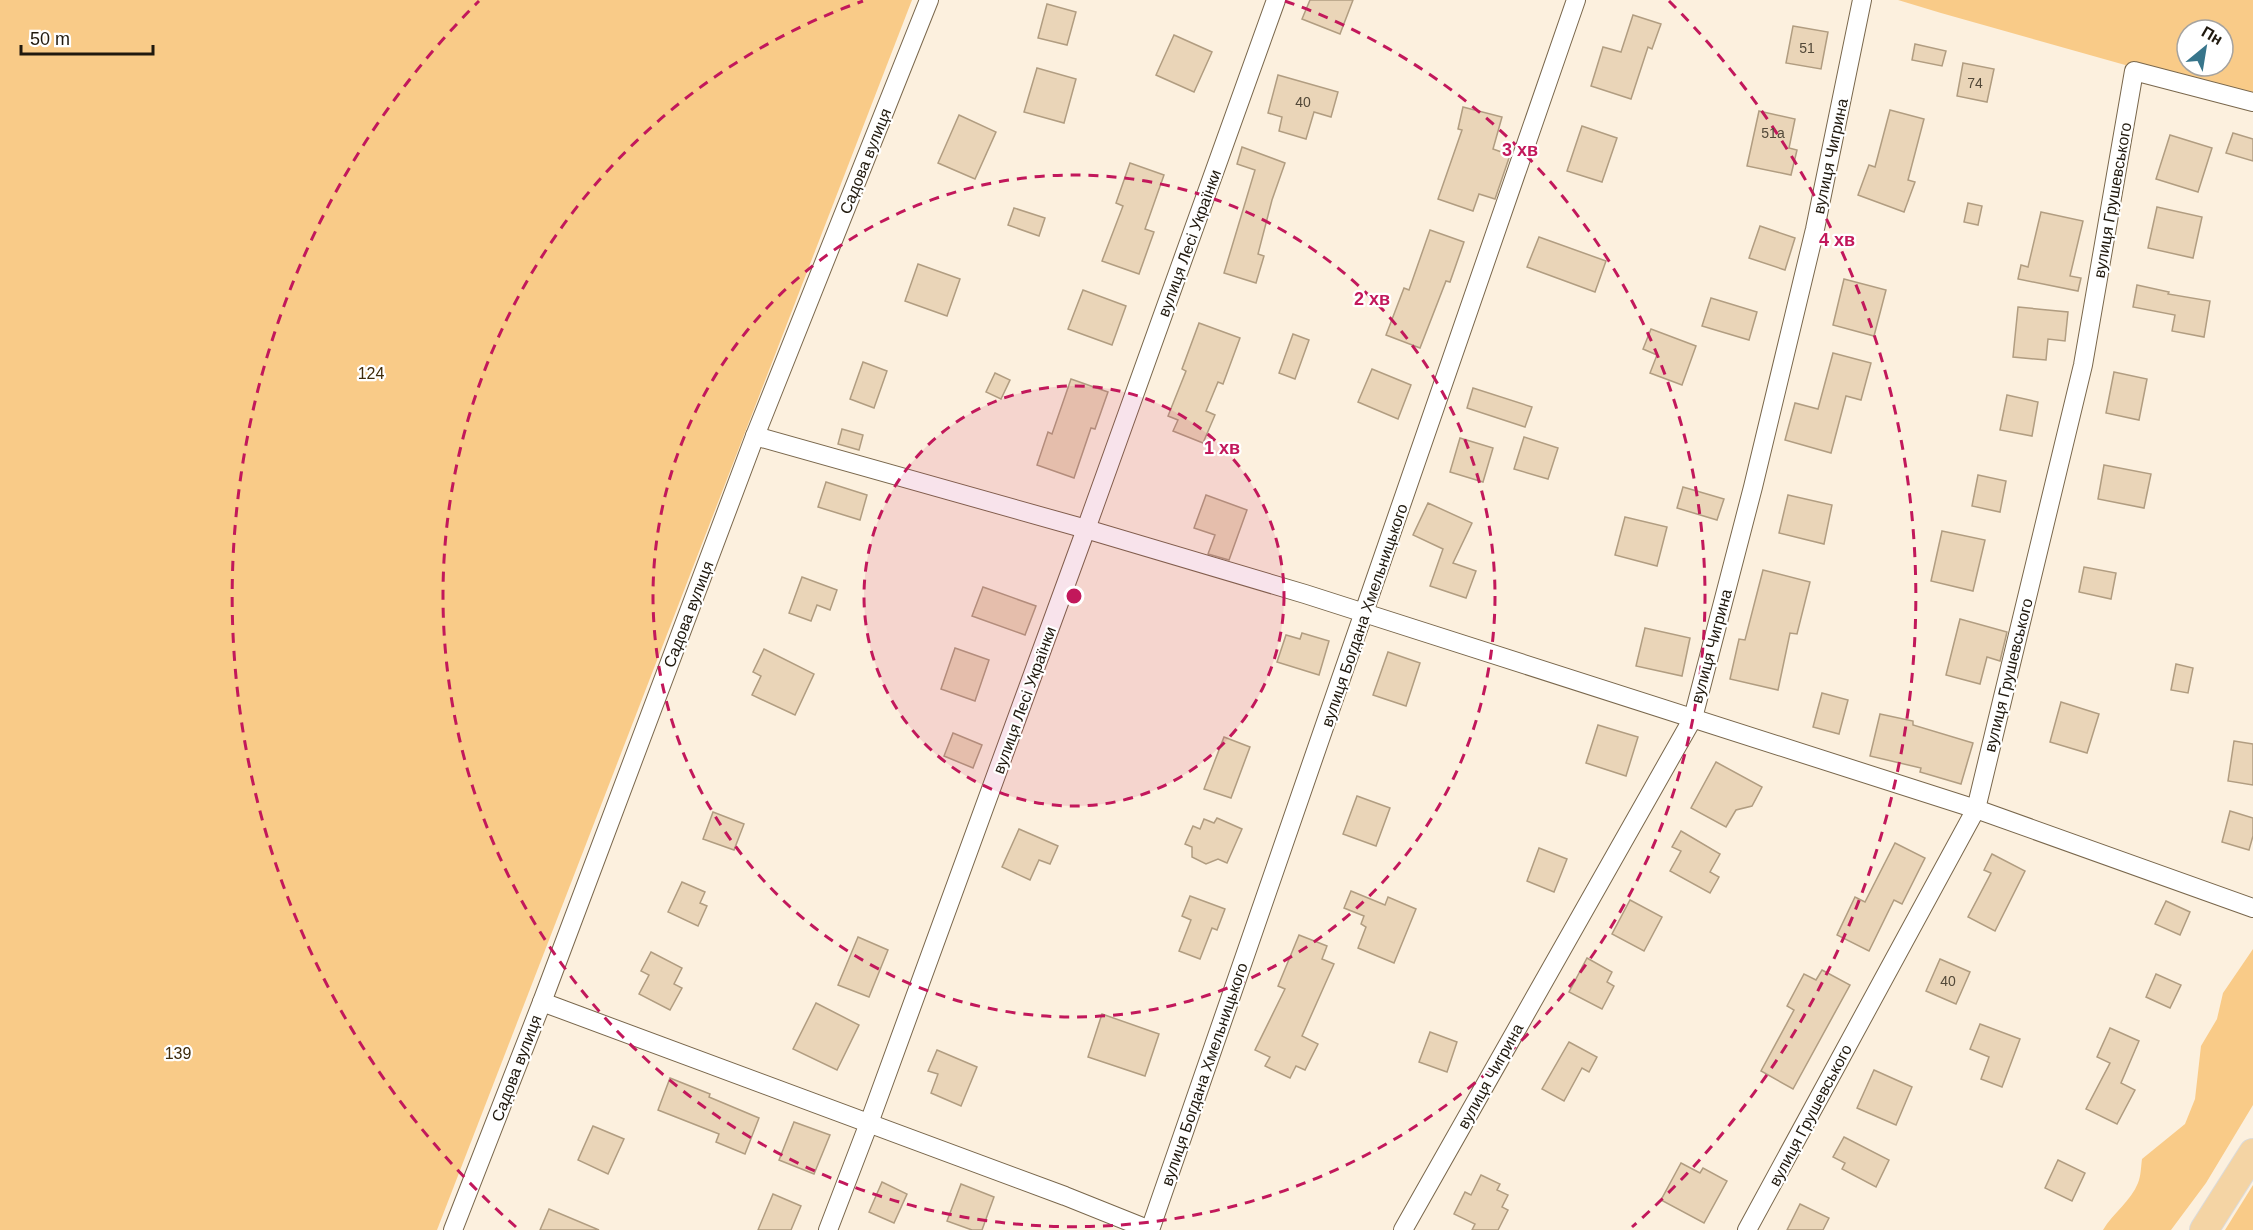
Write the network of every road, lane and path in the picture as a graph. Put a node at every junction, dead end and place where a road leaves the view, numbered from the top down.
1 (929, 0) edge
2 (1276, 0) edge
3 (1576, 0) edge
4 (1862, 0) edge
5 (2253, 102) edge
6 (755, 436) junction
7 (1086, 529) junction
8 (1365, 613) junction
9 (1692, 718) junction
10 (1976, 809) junction
11 (2253, 908) edge
12 (542, 1002) junction
13 (869, 1123) junction
14 (2253, 1153) edge
15 (453, 1230) edge
16 (828, 1230) edge
17 (1150, 1230) edge
18 (1403, 1230) edge
19 (1748, 1230) edge
20 (2204, 1230) edge

1 - 6 street, Садова вулиця
2 - 7 street, вулиця Лесі Українки
3 - 8 street, вулиця Богдана Хмельницького
4 - 9 street, вулиця Чигрина
5 - 10 street, вулиця Грушевського
6 - 7 street
6 - 12 street, Садова вулиця
7 - 8 street
7 - 13 street, вулиця Лесі Українки
8 - 9 street
8 - 17 street, вулиця Богдана Хмельницького
9 - 10 street
9 - 18 street, вулиця Чигрина
10 - 11 street
10 - 19 street, вулиця Грушевського
12 - 13 street
12 - 15 street, Садова вулиця
13 - 16 street, вулиця Лесі Українки
13 - 17 street
14 - 20 main road

